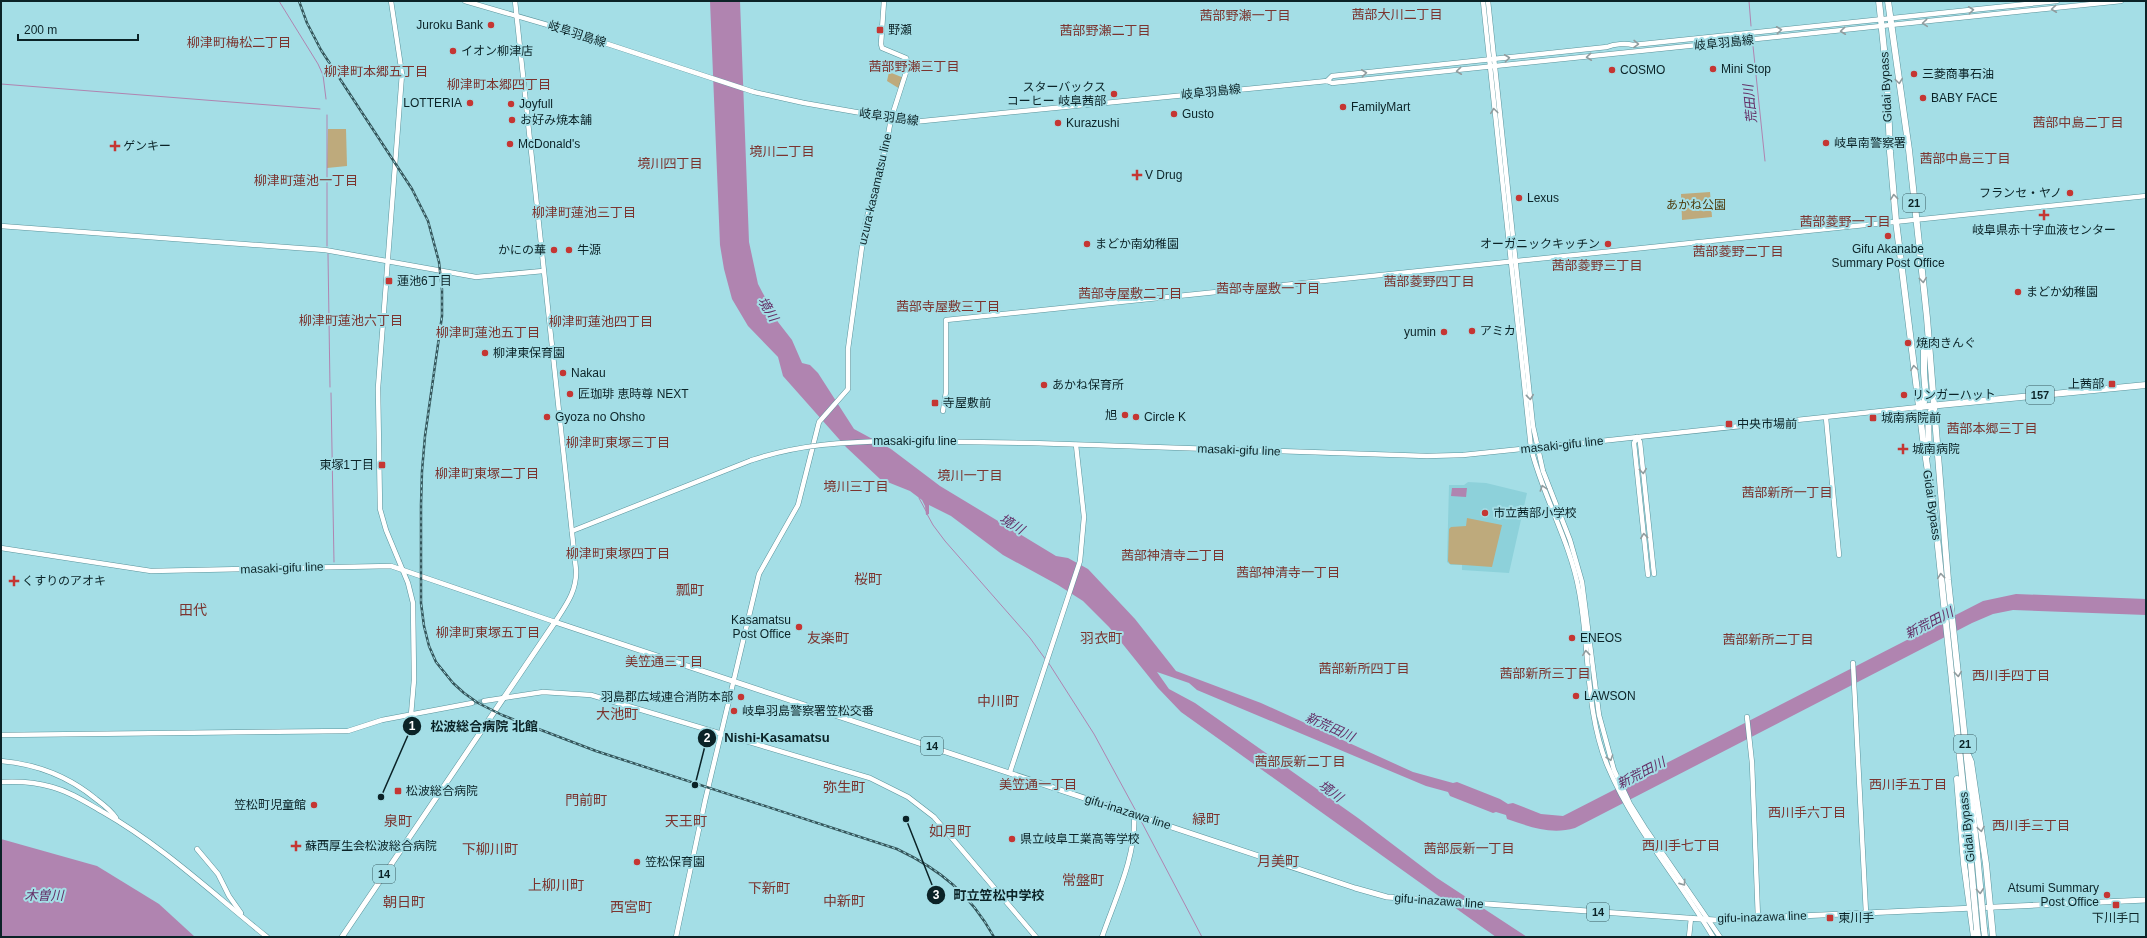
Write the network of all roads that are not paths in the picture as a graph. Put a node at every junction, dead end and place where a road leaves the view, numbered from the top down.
1 (391, 1) edge
2 (465, 1) edge
3 (515, 1) edge
4 (884, 1) edge
5 (1483, 1) edge
6 (1488, 1) edge
7 (1879, 1) edge
8 (1888, 1) edge
9 (2057, 1) edge
10 (2121, 1) edge
11 (517, 15) junction
12 (1890, 18) junction
13 (1880, 19) junction
14 (1891, 26) junction
15 (1881, 27) junction
16 (1494, 59) junction
17 (1489, 60) junction
18 (1495, 67) junction
19 (1489, 68) junction
20 (1327, 81) junction
21 (891, 119) junction
22 (2146, 196) edge
23 (1916, 219) junction
24 (1896, 221) junction
25 (1, 226) edge
26 (388, 260) junction
27 (1513, 261) junction
28 (543, 271) junction
29 (1928, 335) junction
30 (2146, 385) edge
31 (1934, 406) junction
32 (1919, 407) junction
33 (943, 411) dead end
34 (1826, 418) junction
35 (1637, 438) junction
36 (1076, 445) junction
37 (1530, 448) junction
38 (1537, 448) junction
39 (1926, 460) junction
40 (572, 531) junction
41 (1, 548) edge
42 (1840, 555) dead end
43 (403, 568) junction
44 (1648, 574) dead end
45 (1654, 574) dead end
46 (555, 622) junction
47 (1853, 664) dead end
48 (734, 680) junction
49 (505, 698) junction
50 (484, 701) tunnel mouth
51 (472, 703) tunnel mouth
52 (411, 715) junction
53 (1748, 718) dead end
54 (721, 734) junction
55 (1, 735) edge
56 (1966, 750) junction
57 (1958, 751) junction
58 (1, 761) edge
59 (1010, 772) junction
60 (1, 782) edge
61 (1618, 785) junction
62 (1628, 805) junction
63 (1136, 815) junction
64 (117, 820) junction
65 (197, 849) dead end
66 (2146, 900) edge
67 (1970, 908) junction
68 (1991, 908) junction
69 (1866, 913) junction
70 (1691, 918) junction
71 (1758, 918) junction
72 (1701, 919) junction
73 (1708, 919) junction
74 (248, 922) junction
75 (1980, 932) edge
76 (267, 937) edge
77 (342, 937) edge
78 (676, 937) edge
79 (1036, 937) edge
80 (1102, 937) edge
81 (1689, 937) edge
82 (1713, 937) edge
83 (1720, 937) edge
84 (1974, 937) edge
85 (1985, 937) edge
86 (1993, 937) edge

1 - 26 street
2 - 11 street, 岐阜羽島線
3 - 11 street
4 - 21 street, uzura-kasamatsu line
5 - 17 street
6 - 16 street
7 - 13 highway, Gidai Bypass / 21
8 - 12 highway, Gidai Bypass / 21
12 -> 9 street, 岐阜羽島線
10 -> 14 street, 岐阜羽島線
11 - 21 street, 岐阜羽島線
11 - 28 street
12 - 13 street, 岐阜羽島線
12 - 14 highway, Gidai Bypass / 21
13 - 15 highway, Gidai Bypass / 21
16 -> 13 street, 岐阜羽島線
14 - 15 street, 岐阜羽島線
14 -> 23 highway, Gidai Bypass / 21
15 -> 18 street, 岐阜羽島線
24 -> 15 highway, Gidai Bypass / 21
16 - 17 street, 岐阜羽島線
16 - 18 street
17 - 19 street
20 -> 17 street, 岐阜羽島線
18 - 19 street, 岐阜羽島線
18 - 27 street
19 -> 20 street, 岐阜羽島線
27 -> 19 street
20 - 21 street, 岐阜羽島線
21 - 48 street, uzura-kasamatsu line
22 - 23 street
23 - 24 street
23 -> 29 highway, Gidai Bypass / 21
24 - 27 street
32 -> 24 highway, Gidai Bypass / 21
25 - 26 street
26 - 28 street
26 - 43 street
27 - 33 street
27 - 37 street
27 -> 38 street
28 - 40 street
29 - 31 highway, Gidai Bypass / 21
29 - 32 highway, 21
30 - 31 highway, 157
31 - 32 highway, 157
31 - 39 highway, 21
31 -> 56 highway, Gidai Bypass / 21
32 - 34 street, masaki-gifu line
32 - 39 highway, Gidai Bypass / 21
34 - 35 street, masaki-gifu line
34 - 42 street
35 - 38 street, masaki-gifu line
44 -> 35 street
35 -> 45 street
36 - 37 street, masaki-gifu line
36 - 40 street, masaki-gifu line, bridge
36 - 59 street
37 - 38 street, masaki-gifu line
61 -> 37 street
38 -> 61 street
57 -> 39 highway, Gidai Bypass / 21
40 - 46 street
41 - 43 street, masaki-gifu line
43 - 46 street, masaki-gifu line
43 - 52 street
46 - 48 main road, gifu-inazawa line / 14
46 - 49 main road, 14
47 - 69 street
48 - 54 street
48 - 59 main road, gifu-inazawa line / 14
49 - 50 street
49 - 54 street
49 - 77 main road, 14
51 - 52 street
52 - 55 street
53 - 71 street
54 - 78 street
54 - 79 street
56 -> 68 highway, 21
56 -> 75 highway, Gidai Bypass / 21, bridge
57 - 67 highway, 21
57 - 75 highway, Gidai Bypass / 21, bridge
58 - 64 street
59 - 63 main road, gifu-inazawa line / 14
60 - 64 street
61 - 62 street
62 - 72 street
62 -> 73 street
63 - 70 main road, gifu-inazawa line / 14
63 - 80 street
64 - 74 street
65 - 74 street
66 - 68 main road, gifu-inazawa line / 14
67 - 68 main road, gifu-inazawa line / 14
67 - 69 main road, gifu-inazawa line / 14
67 - 84 highway, 21
68 - 86 highway, 21
69 - 71 main road, gifu-inazawa line / 14
70 - 72 main road, gifu-inazawa line / 14
70 - 81 street
71 - 73 main road, gifu-inazawa line / 14
72 - 73 main road, gifu-inazawa line / 14
72 - 82 street
73 - 83 street
74 - 76 street
75 - 85 highway, Gidai Bypass / 21

